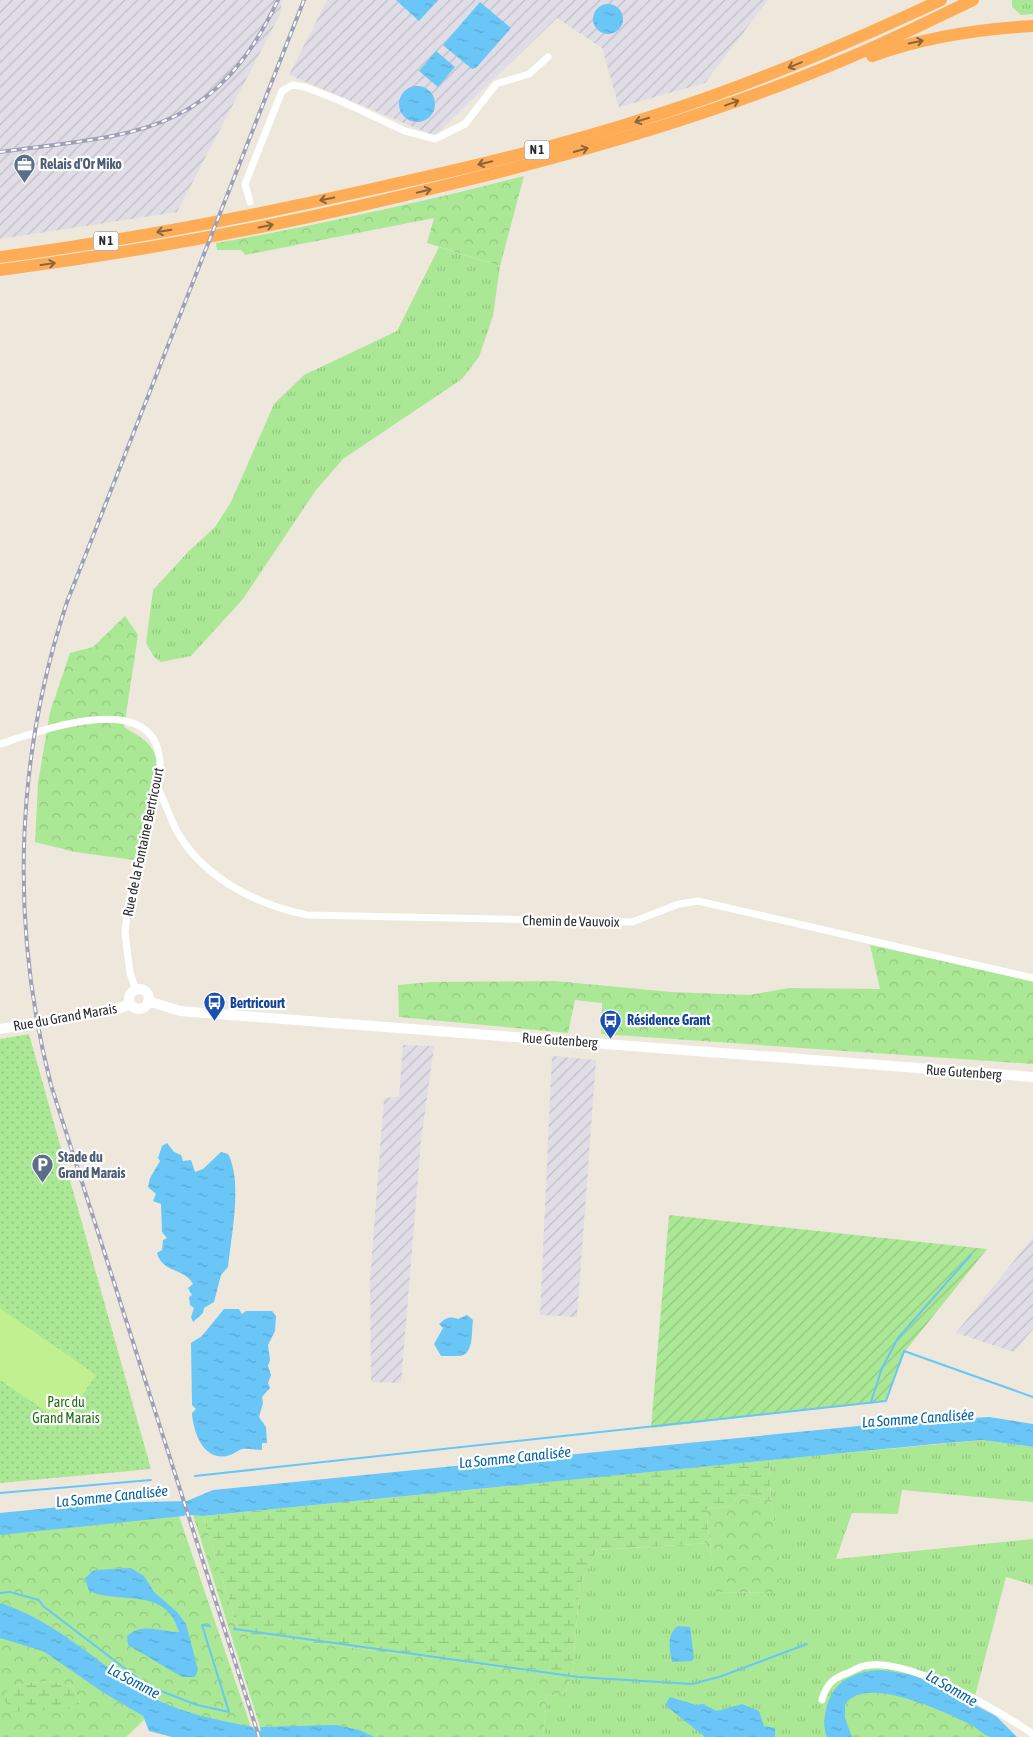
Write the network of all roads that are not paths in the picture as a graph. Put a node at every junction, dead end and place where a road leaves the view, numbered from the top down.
1 (941, 0) edge
2 (973, 0) edge
3 (1033, 26) edge
4 (852, 56) junction
5 (548, 57) dead end
6 (250, 202) dead end
7 (0, 256) edge
8 (0, 270) edge
9 (0, 744) edge
10 (156, 786) junction
11 (1033, 978) edge
12 (136, 990) junction
13 (148, 1001) junction
14 (130, 1004) junction
15 (0, 1029) edge
16 (1033, 1077) edge
17 (822, 1700) dead end
18 (1033, 1734) edge

1 -> 7 highway, N 1
2 - 4 highway, N 1
4 -> 3 highway
8 -> 4 highway, N 1
5 - 6 street
9 - 10 street, Rue de la Fontaine Bertricourt
10 - 11 street, Chemin de Vauvoix
10 - 12 street, Rue de la Fontaine Bertricourt
12 - 13 street
12 - 14 street
13 - 14 street
13 - 16 street, Rue Gutenberg
14 - 15 street, Rue du Grand Marais
17 - 18 street

